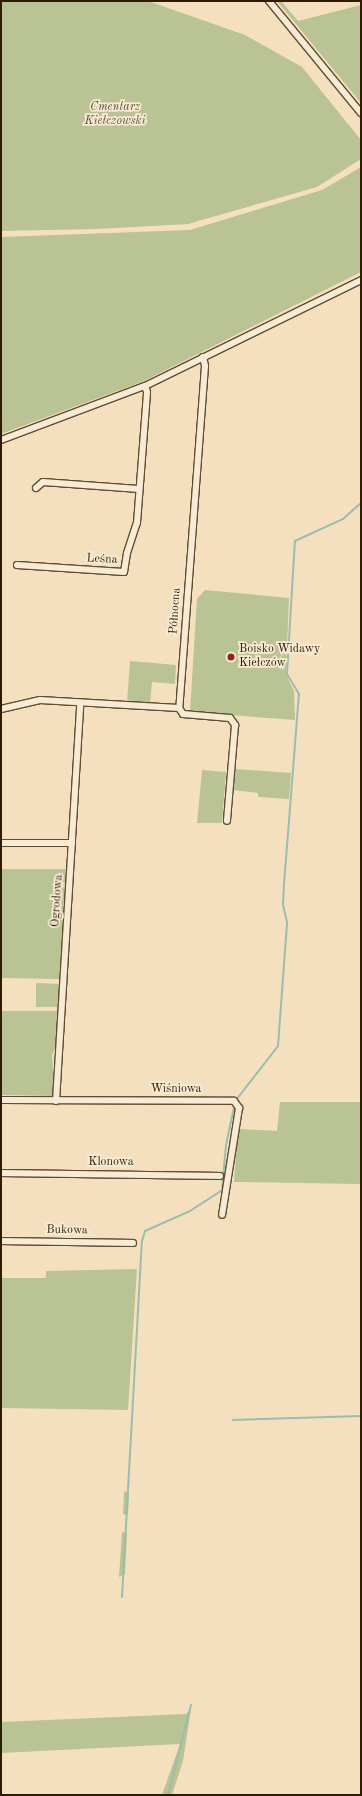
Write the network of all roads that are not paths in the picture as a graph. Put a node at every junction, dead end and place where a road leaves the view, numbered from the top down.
1 (269, 1) edge
2 (361, 114) edge
3 (361, 280) edge
4 (203, 357) junction
5 (145, 386) junction
6 (1, 440) edge
7 (36, 488) dead end
8 (140, 489) junction
9 (18, 565) dead end
10 (80, 703) junction
11 (179, 708) junction
12 (1, 709) edge
13 (227, 821) dead end
14 (1, 843) edge
15 (72, 843) junction
16 (1, 1100) edge
17 (56, 1101) junction
18 (1, 1173) edge
19 (220, 1176) dead end
20 (222, 1215) dead end
21 (1, 1241) edge
22 (133, 1243) dead end

1 - 2 street
3 - 4 street
4 - 5 street
4 - 11 street, Północna
5 - 6 street
5 - 8 street, Leśna
7 - 8 street
8 - 9 street, Leśna
10 - 11 street
10 - 12 street
10 - 15 street, Ogrodowa
11 - 13 street
14 - 15 street
15 - 17 street, Ogrodowa
16 - 17 street, Wiśniowa
17 - 20 street, Wiśniowa
18 - 19 street, Klonowa
21 - 22 street, Bukowa

